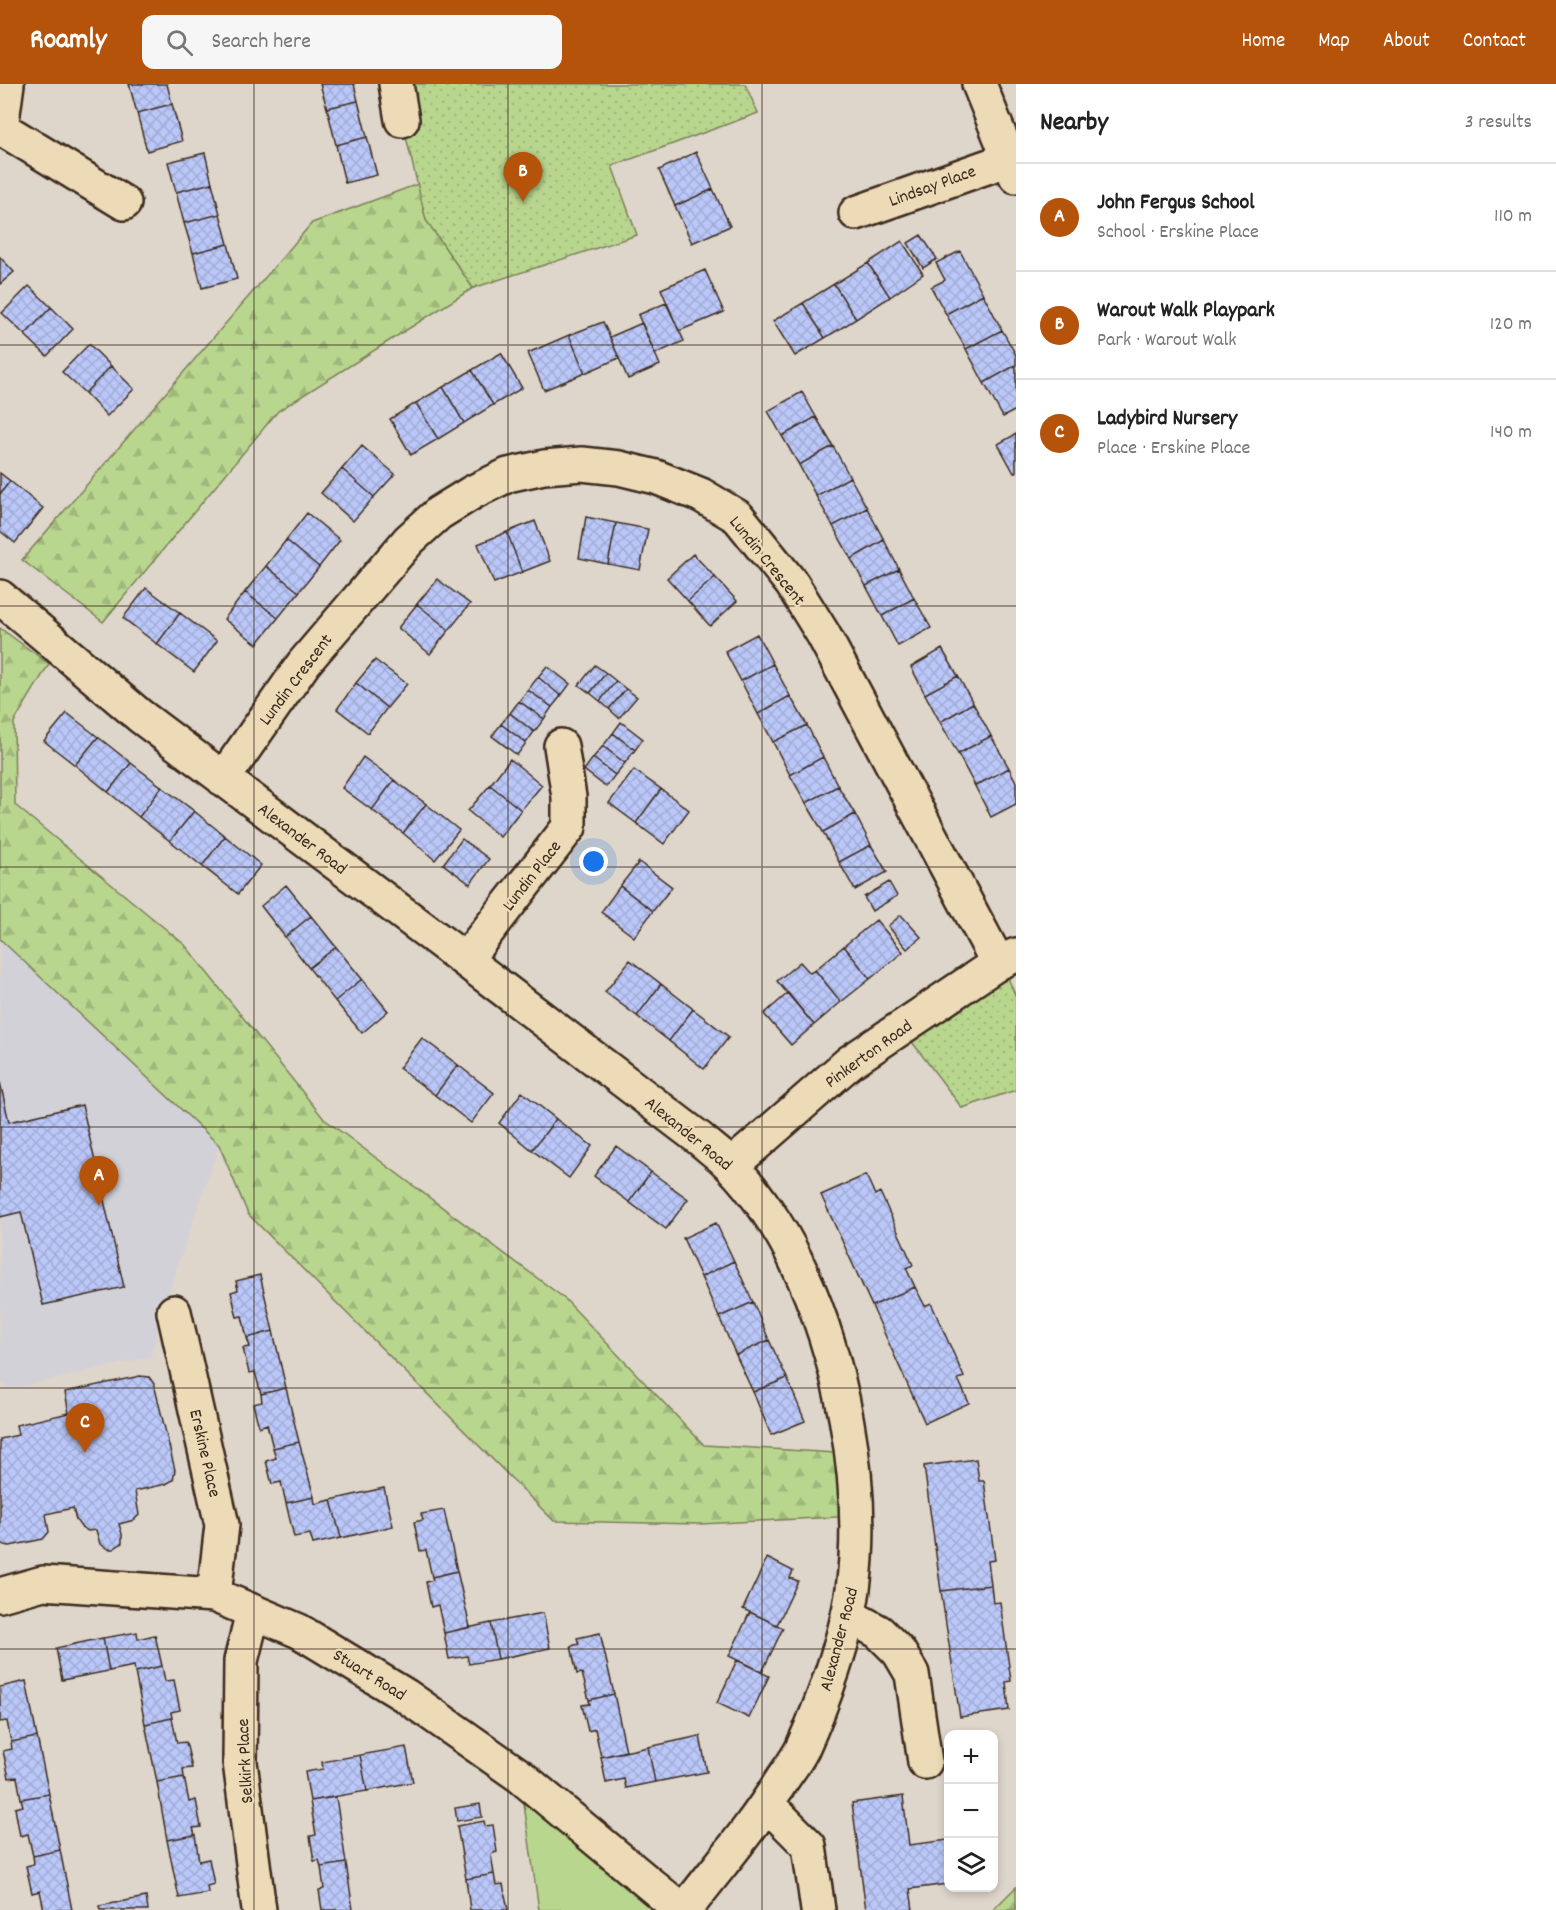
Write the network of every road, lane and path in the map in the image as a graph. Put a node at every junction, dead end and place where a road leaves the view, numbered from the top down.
1 (7, 84) edge
2 (396, 84) edge
3 (979, 84) edge
4 (402, 120) dead end
5 (1012, 167) edge
6 (124, 203) dead end
7 (856, 213) dead end
8 (0, 597) edge
9 (561, 746) dead end
10 (223, 779) junction
11 (465, 960) junction
12 (1011, 960) edge
13 (731, 1166) junction
14 (174, 1312) dead end
15 (0, 1595) edge
16 (214, 1595) junction
17 (253, 1612) junction
18 (848, 1615) junction
19 (925, 1762) dead end
20 (767, 1804) junction
21 (259, 1910) edge
22 (683, 1910) edge
23 (818, 1910) edge

1 - 6 street
2 - 4 street
3 - 5 street
5 - 7 street, Lindsay Place
8 - 10 street, Alexander Road
9 - 11 street, Lundin Place
10 - 11 street, Alexander Road
10 - 12 street, Lundin Crescent
11 - 13 street, Alexander Road
12 - 13 street, Pinkerton Road
13 - 18 street, Alexander Road
14 - 16 street, Erskine Place
15 - 16 street, Stuart Road
16 - 17 street, Stuart Road
17 - 21 street, Selkirk Place
17 - 22 street, Stuart Road
18 - 19 street
18 - 20 street, Alexander Road
20 - 22 street, Alexander Road
20 - 23 street

